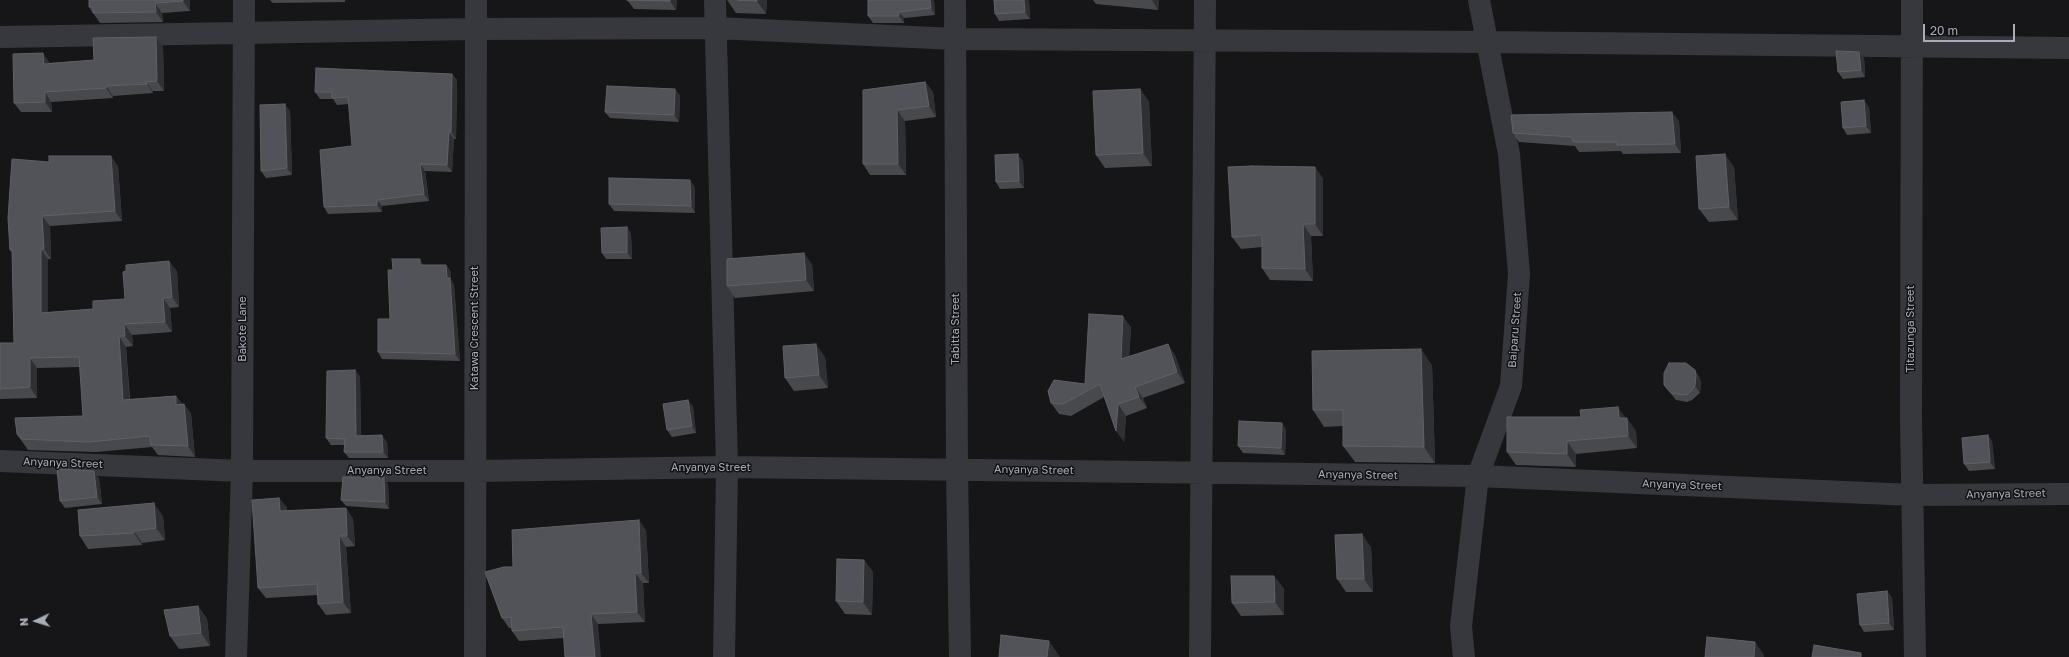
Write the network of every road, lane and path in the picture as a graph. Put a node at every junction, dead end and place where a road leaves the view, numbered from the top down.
1 (244, 0) edge
2 (476, 0) edge
3 (715, 0) edge
4 (956, 0) edge
5 (1205, 0) edge
6 (1479, 0) edge
7 (1912, 0) edge
8 (716, 28) junction
9 (476, 29) junction
10 (244, 32) junction
11 (0, 37) edge
12 (956, 39) junction
13 (1205, 40) junction
14 (1486, 42) junction
15 (1912, 47) junction
16 (2069, 48) edge
17 (0, 460) edge
18 (727, 468) junction
19 (957, 469) junction
20 (242, 471) junction
21 (475, 471) junction
22 (1201, 473) junction
23 (1478, 476) junction
24 (2069, 494) edge
25 (1913, 495) junction
26 (236, 657) edge
27 (475, 657) edge
28 (724, 657) edge
29 (960, 657) edge
30 (1200, 657) edge
31 (1464, 657) edge
32 (1915, 657) edge

1 - 10 street, Bakote Lane
2 - 9 street, Katawa Crescent Street
3 - 8 street
4 - 12 street, Tabitta Street
5 - 13 street
6 - 14 street, Baiparu Street
7 - 15 street, Titazunga Street
8 - 9 street
8 - 12 street
8 - 18 street
9 - 10 street
9 - 21 street, Katawa Crescent Street
10 - 11 street
10 - 20 street, Bakote Lane
12 - 13 street
12 - 19 street, Tabitta Street
13 - 14 street
13 - 22 street
14 - 15 street
14 - 23 street, Baiparu Street
15 - 16 street
15 - 25 street, Titazunga Street
17 - 20 street, Anyanya Street
18 - 19 street, Anyanya Street
18 - 21 street, Anyanya Street
18 - 28 street
19 - 22 street, Anyanya Street
19 - 29 street, Tabitta Street
20 - 21 street, Anyanya Street
20 - 26 street, Bakote Lane
21 - 27 street, Katawa Crescent Street
22 - 23 street, Anyanya Street
22 - 30 street
23 - 25 street, Anyanya Street
23 - 31 street, Baiparu Street
24 - 25 street, Anyanya Street
25 - 32 street, Titazunga Street

